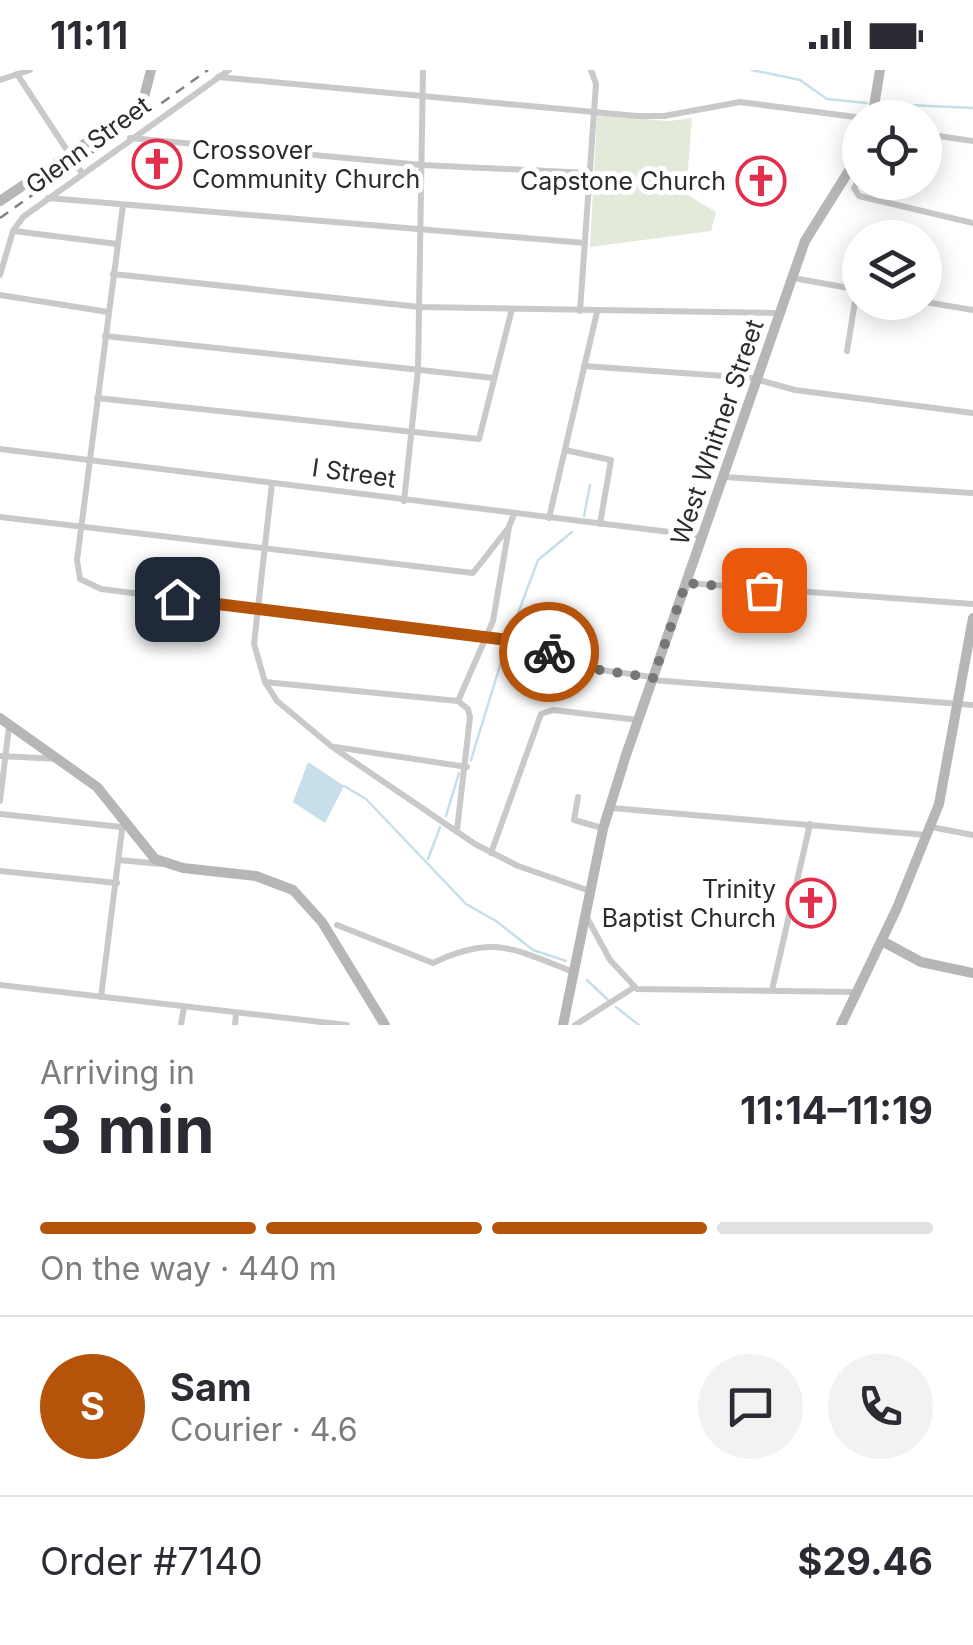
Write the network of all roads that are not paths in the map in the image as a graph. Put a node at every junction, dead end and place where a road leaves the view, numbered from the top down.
1 (30, 70) edge
2 (151, 70) edge
3 (229, 70) edge
4 (423, 70) edge
5 (591, 70) edge
6 (880, 70) edge
7 (17, 74) junction
8 (218, 77) junction
9 (0, 80) edge
10 (422, 97) junction
11 (875, 100) edge
12 (594, 110) junction
13 (842, 115) edge
14 (942, 136) edge
15 (130, 138) junction
16 (973, 141) edge
17 (69, 155) junction
18 (422, 164) junction
19 (82, 172) junction
20 (590, 174) junction
21 (842, 182) edge
22 (48, 198) junction
23 (875, 200) edge
24 (0, 201) edge
25 (123, 205) junction
26 (973, 223) edge
27 (421, 229) junction
28 (13, 230) junction
29 (117, 244) junction
30 (586, 244) junction
31 (114, 274) junction
32 (0, 275) edge
33 (792, 278) junction
34 (842, 287) edge
35 (0, 295) edge
36 (942, 305) edge
37 (420, 306) junction
38 (512, 309) junction
39 (973, 310) edge
40 (580, 311) junction
41 (108, 312) junction
42 (597, 312) junction
43 (780, 313) junction
44 (853, 320) edge
45 (105, 336) junction
46 (847, 351) dead end
47 (584, 366) junction
48 (418, 370) junction
49 (494, 378) junction
50 (757, 380) junction
51 (97, 398) junction
52 (973, 413) edge
53 (413, 432) junction
54 (0, 449) edge
55 (565, 450) junction
56 (90, 460) junction
57 (724, 477) junction
58 (272, 482) junction
59 (973, 493) edge
60 (404, 501) junction
61 (514, 514) junction
62 (0, 518) edge
63 (549, 518) junction
64 (600, 524) junction
65 (509, 527) junction
66 (81, 528) junction
67 (702, 536) junction
68 (265, 549) junction
69 (686, 583) junction
70 (973, 604) edge
71 (258, 610) junction
72 (973, 618) edge
73 (484, 639) junction
74 (653, 679) junction
75 (265, 682) junction
76 (458, 702) junction
77 (958, 704) junction
78 (973, 705) edge
79 (639, 720) junction
80 (5, 721) edge
81 (331, 746) junction
82 (2, 756) edge
83 (60, 759) junction
84 (467, 767) junction
85 (578, 796) dead end
86 (0, 802) edge
87 (609, 808) junction
88 (0, 814) edge
89 (122, 824) junction
90 (810, 824) junction
91 (604, 829) junction
92 (457, 830) junction
93 (929, 831) junction
94 (973, 835) edge
95 (491, 852) junction
96 (119, 860) junction
97 (167, 864) junction
98 (0, 872) edge
99 (117, 883) junction
100 (590, 892) junction
101 (585, 913) junction
102 (336, 925) dead end
103 (882, 941) junction
104 (573, 972) junction
105 (973, 973) edge
106 (0, 984) edge
107 (634, 987) junction
108 (772, 990) junction
109 (857, 992) junction
110 (100, 997) junction
111 (184, 1006) junction
112 (236, 1014) junction
113 (288, 1022) edge
114 (182, 1025) edge
115 (235, 1025) edge
116 (345, 1025) edge
117 (385, 1025) edge
118 (562, 1025) edge
119 (575, 1025) edge
120 (841, 1025) edge

1 - 7 street
2 - 17 street
3 - 8 street, Glenn Street
4 - 10 street
5 - 12 street
6 - 11 street
7 - 9 street
7 - 17 street
8 - 10 street
8 - 15 street, Glenn Street
10 - 12 street
10 - 18 street
12 - 13 street
12 - 20 street
14 - 16 street
15 - 18 street
15 - 19 street, Glenn Street
17 - 19 street
17 - 24 street
18 - 20 street
18 - 27 street
19 - 22 street, Glenn Street
20 - 30 street
21 - 33 street, West Whitner Street
22 - 25 street
22 - 28 street, Glenn Street
23 - 26 street
25 - 27 street
25 - 29 street
27 - 30 street
27 - 37 street
28 - 29 street
28 - 32 street
29 - 31 street
30 - 40 street
31 - 37 street
31 - 41 street
33 - 34 street
33 - 43 street, West Whitner Street
35 - 41 street
36 - 39 street
37 - 38 street
37 - 48 street
38 - 40 street
38 - 49 street
40 - 42 street
41 - 45 street
42 - 43 street
42 - 47 street
43 - 50 street, West Whitner Street
44 - 46 street
45 - 48 street
45 - 51 street
47 - 50 street
47 - 55 street
48 - 49 street
48 - 53 street
49 - 53 street
50 - 52 street
50 - 57 street, West Whitner Street
51 - 53 street
51 - 56 street
53 - 60 street
54 - 56 street, I Street
55 - 63 street
55 - 64 street
56 - 58 street, I Street
56 - 66 street
57 - 59 street
57 - 67 street, West Whitner Street
58 - 60 street, I Street
58 - 68 street
60 - 61 street, I Street
61 - 63 street, I Street
61 - 65 street
62 - 66 street
63 - 64 street, I Street
64 - 67 street, I Street
65 - 68 street
65 - 73 street
66 - 68 street
66 - 71 street
67 - 69 street, West Whitner Street
68 - 71 street
69 - 70 street
69 - 74 street, West Whitner Street
71 - 73 street
71 - 75 street
72 - 77 street
73 - 74 street
73 - 76 street
74 - 77 street
74 - 79 street, West Whitner Street
75 - 76 street
75 - 81 street
76 - 84 street
77 - 78 street
77 - 93 street
79 - 87 street, West Whitner Street
79 - 95 street
80 - 82 street
80 - 83 street
81 - 84 street
81 - 92 street
82 - 83 street
82 - 86 street
83 - 89 street
84 - 92 street
85 - 91 street
87 - 90 street
87 - 91 street, West Whitner Street
88 - 89 street
89 - 96 street
89 - 97 street
90 - 93 street
90 - 108 street
91 - 100 street, West Whitner Street
92 - 95 street
93 - 94 street
93 - 103 street
95 - 100 street
96 - 97 street
96 - 99 street
97 - 117 street
98 - 99 street
99 - 110 street
100 - 101 street, West Whitner Street
101 - 104 street, West Whitner Street
101 - 107 street
102 - 104 street
103 - 105 street
103 - 109 street
104 - 118 street, West Whitner Street
106 - 110 street
107 - 108 street
107 - 119 street
108 - 109 street
109 - 120 street
110 - 111 street
111 - 112 street
111 - 114 street
112 - 113 street
112 - 115 street
113 - 116 street

